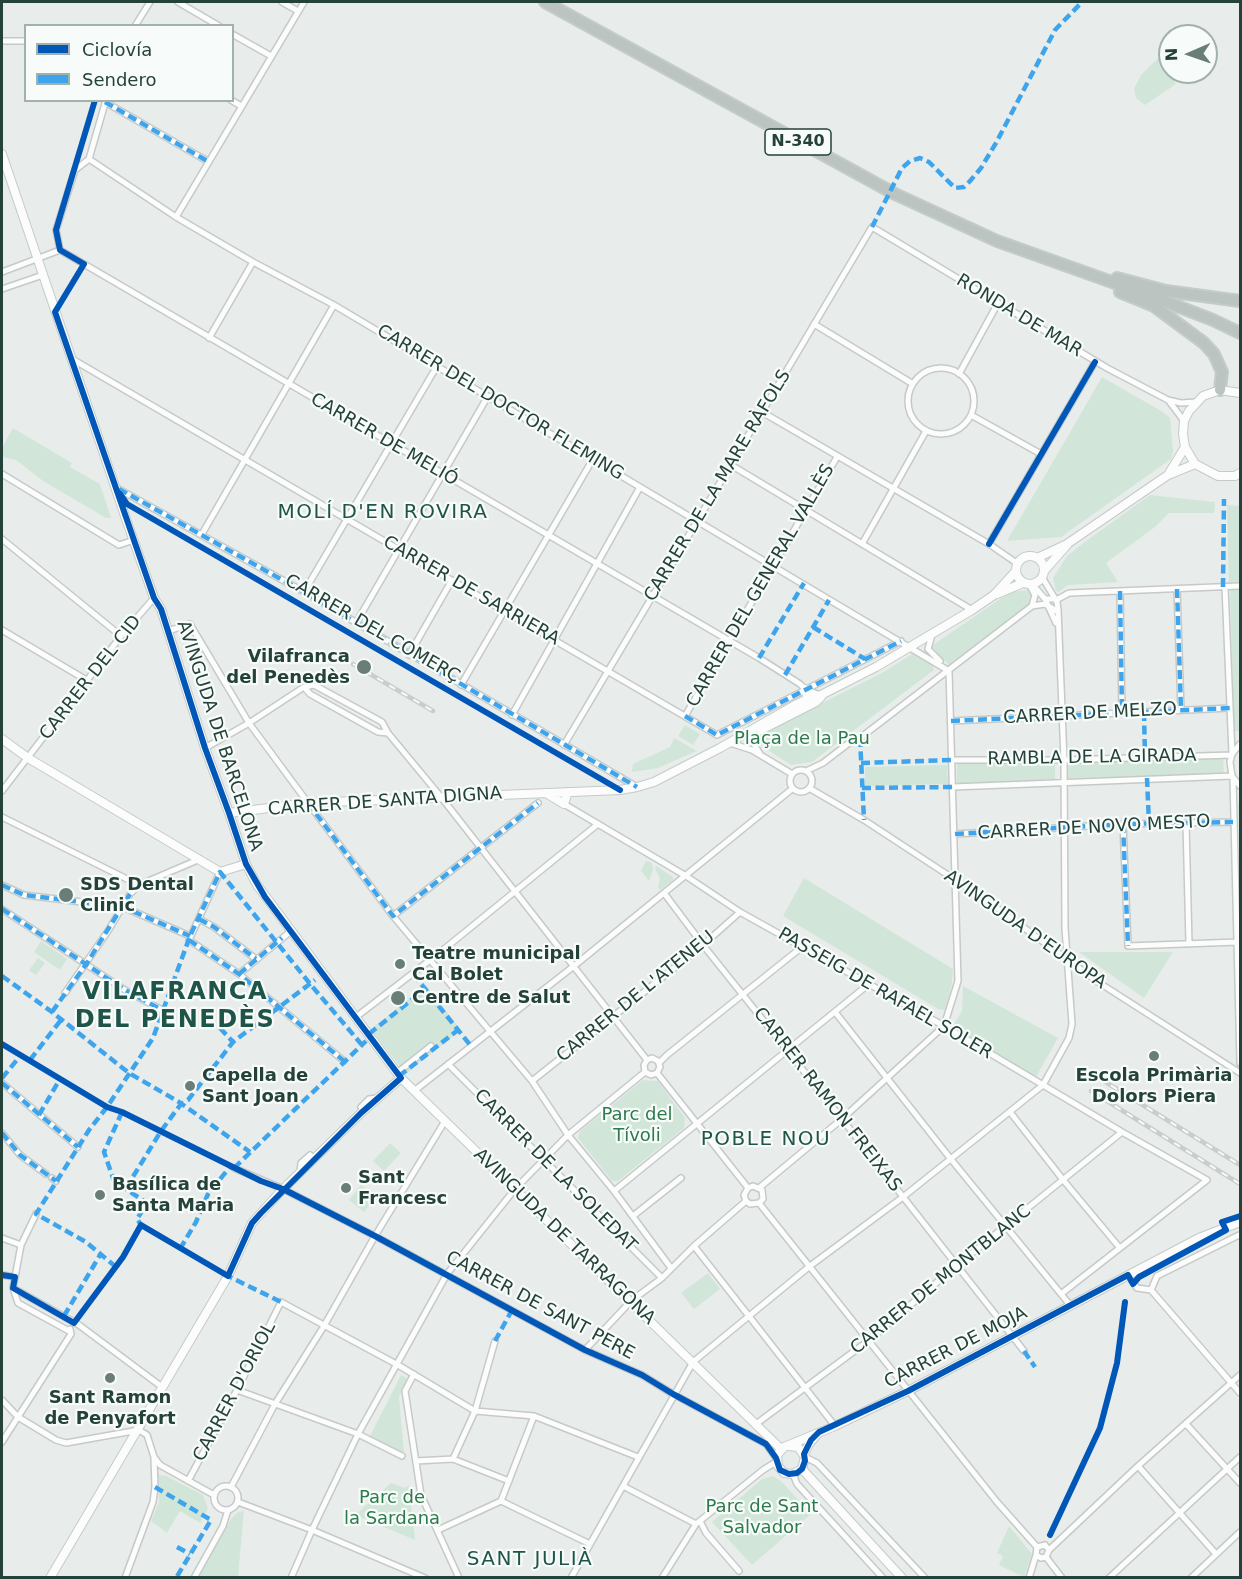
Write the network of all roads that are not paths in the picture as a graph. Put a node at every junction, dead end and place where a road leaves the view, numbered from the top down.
1 (150, 2) edge
2 (178, 2) edge
3 (282, 2) edge
4 (304, 2) edge
5 (545, 2) edge
6 (298, 11) junction
7 (136, 24) edge
8 (216, 24) edge
9 (234, 35) edge
10 (2, 41) edge
11 (24, 41) edge
12 (271, 56) junction
13 (105, 102) edge
14 (107, 102) edge
15 (234, 102) edge
16 (241, 106) junction
17 (2, 154) edge
18 (89, 159) junction
19 (209, 162) junction
20 (176, 217) junction
21 (872, 226) joint
22 (60, 250) junction
23 (38, 259) junction
24 (254, 262) junction
25 (1059, 265) junction
26 (1076, 270) junction
27 (2, 272) edge
28 (43, 275) junction
29 (2, 289) edge
30 (1240, 301) edge
31 (998, 303) junction
32 (334, 305) junction
33 (814, 324) junction
34 (1240, 333) edge
35 (210, 338) junction
36 (70, 358) junction
37 (1095, 362) junction
38 (436, 366) junction
39 (959, 374) junction
40 (289, 384) junction
41 (913, 384) junction
42 (1220, 390) junction
43 (1240, 393) edge
44 (488, 396) junction
45 (1168, 400) junction
46 (1196, 402) junction
47 (762, 412) junction
48 (971, 415) junction
49 (1185, 421) junction
50 (926, 431) junction
51 (392, 445) junction
52 (1185, 447) junction
53 (1041, 453) junction
54 (837, 457) junction
55 (593, 459) junction
56 (246, 460) junction
57 (1195, 464) junction
58 (731, 465) junction
59 (1240, 473) edge
60 (2, 474) edge
61 (444, 475) junction
62 (1168, 475) junction
63 (115, 487) junction
64 (640, 487) junction
65 (893, 488) junction
66 (805, 511) junction
67 (347, 519) junction
68 (697, 521) junction
69 (202, 534) junction
70 (548, 536) junction
71 (2, 539) edge
72 (134, 540) junction
73 (862, 544) junction
74 (989, 544) junction
75 (1067, 544) junction
76 (400, 550) junction
77 (1037, 558) junction
78 (596, 564) junction
79 (773, 566) junction
80 (1017, 567) junction
81 (1043, 574) junction
82 (452, 580) junction
83 (1028, 584) junction
84 (1240, 586) edge
85 (1225, 587) junction
86 (1177, 589) junction
87 (1120, 591) junction
88 (304, 592) junction
89 (994, 596) junction
90 (652, 597) junction
91 (154, 598) junction
92 (1045, 599) junction
93 (1055, 599) junction
94 (1048, 605) junction
95 (1032, 606) junction
96 (972, 610) junction
97 (503, 612) junction
98 (1058, 612) junction
99 (356, 623) junction
100 (1058, 626) junction
101 (2, 630) edge
102 (168, 632) junction
103 (932, 635) junction
104 (122, 636) junction
105 (555, 639) junction
106 (901, 641) junction
107 (729, 642) junction
108 (911, 647) junction
109 (409, 655) junction
110 (950, 670) junction
111 (608, 671) junction
112 (88, 681) junction
113 (461, 686) junction
114 (303, 687) junction
115 (806, 689) junction
116 (821, 695) junction
117 (808, 699) junction
118 (1230, 708) junction
119 (1181, 710) junction
120 (1122, 713) junction
121 (512, 715) junction
122 (686, 716) junction
123 (1062, 716) junction
124 (951, 721) junction
125 (249, 723) junction
126 (749, 732) junction
127 (388, 733) junction
128 (2, 740) edge
129 (730, 743) junction
130 (1240, 744) edge
131 (564, 745) junction
132 (205, 748) junction
133 (752, 750) junction
134 (1232, 754) junction
135 (761, 756) junction
136 (28, 758) junction
137 (952, 760) junction
138 (1064, 760) junction
139 (806, 771) junction
140 (792, 774) junction
141 (1233, 777) junction
142 (1064, 781) junction
143 (1240, 786) edge
144 (637, 787) junction
145 (953, 787) junction
146 (809, 788) junction
147 (792, 789) junction
148 (2, 791) edge
149 (568, 792) junction
150 (543, 793) junction
151 (441, 797) junction
152 (308, 803) junction
153 (538, 803) dead end
154 (564, 804) junction
155 (229, 813) junction
156 (2, 817) edge
157 (1186, 822) junction
158 (1233, 822) junction
159 (598, 824) junction
160 (1123, 824) junction
161 (1064, 828) junction
162 (955, 834) junction
163 (481, 850) junction
164 (200, 859) junction
165 (246, 864) junction
166 (220, 873) junction
167 (686, 876) junction
168 (954, 880) junction
169 (2, 885) edge
170 (139, 885) junction
171 (513, 891) junction
172 (664, 893) junction
173 (123, 907) junction
174 (2, 909) edge
175 (740, 912) junction
176 (393, 916) junction
177 (199, 919) junction
178 (291, 931) junction
179 (190, 938) junction
180 (1239, 942) edge
181 (1190, 944) junction
182 (702, 945) junction
183 (802, 947) junction
184 (256, 959) junction
185 (1068, 959) junction
186 (430, 961) junction
187 (87, 963) junction
188 (574, 966) junction
189 (239, 974) junction
190 (869, 984) junction
191 (65, 993) dead end
192 (743, 993) junction
193 (165, 1011) dead end
194 (835, 1012) junction
195 (356, 1017) junction
196 (614, 1017) junction
197 (944, 1026) junction
198 (489, 1032) junction
199 (432, 1046) dead end
200 (787, 1050) junction
201 (647, 1060) junction
202 (344, 1061) dead end
203 (659, 1063) junction
204 (448, 1064) junction
205 (1240, 1064) edge
206 (645, 1072) junction
207 (657, 1073) junction
208 (1240, 1073) edge
209 (399, 1076) junction
210 (888, 1078) junction
211 (532, 1081) junction
212 (2, 1083) edge
213 (1043, 1085) junction
214 (414, 1091) junction
215 (377, 1098) junction
216 (361, 1107) dead end
217 (1010, 1112) junction
218 (842, 1119) junction
219 (445, 1121) junction
220 (697, 1123) junction
221 (1122, 1132) junction
222 (2, 1133) edge
223 (568, 1135) junction
224 (78, 1147) dead end
225 (310, 1155) dead end
226 (950, 1158) junction
227 (544, 1159) junction
228 (234, 1168) dead end
229 (300, 1172) junction
230 (52, 1178) dead end
231 (681, 1178) dead end
232 (1064, 1181) junction
233 (748, 1188) junction
234 (759, 1188) junction
235 (283, 1189) junction
236 (515, 1189) junction
237 (614, 1191) junction
238 (903, 1197) junction
239 (746, 1202) junction
240 (759, 1203) junction
241 (36, 1214) dead end
242 (633, 1216) junction
243 (1240, 1222) edge
244 (1007, 1227) junction
245 (375, 1236) junction
246 (1240, 1236) edge
247 (2, 1238) edge
248 (21, 1245) junction
249 (694, 1246) junction
250 (1119, 1247) junction
251 (810, 1266) junction
252 (956, 1266) junction
253 (671, 1268) junction
254 (447, 1274) junction
255 (2, 1275) edge
256 (1128, 1275) junction
257 (15, 1277) junction
258 (662, 1278) junction
259 (13, 1288) junction
260 (1151, 1290) junction
261 (1061, 1294) junction
262 (631, 1301) junction
263 (1070, 1305) junction
264 (751, 1316) junction
265 (74, 1323) junction
266 (324, 1326) junction
267 (69, 1331) junction
268 (1013, 1336) junction
269 (495, 1341) dead end
270 (868, 1341) junction
271 (585, 1350) junction
272 (1024, 1351) dead end
273 (693, 1362) junction
274 (398, 1365) junction
275 (414, 1374) junction
276 (1240, 1375) edge
277 (1231, 1384) junction
278 (162, 1387) junction
279 (804, 1387) junction
280 (237, 1390) junction
281 (908, 1391) junction
282 (1240, 1393) edge
283 (673, 1395) junction
284 (2, 1400) edge
285 (275, 1404) junction
286 (474, 1411) junction
287 (534, 1416) junction
288 (18, 1417) junction
289 (756, 1424) junction
290 (1186, 1424) junction
291 (835, 1426) junction
292 (139, 1430) junction
293 (819, 1432) junction
294 (358, 1434) junction
295 (2, 1442) edge
296 (785, 1447) junction
297 (805, 1455) junction
298 (402, 1456) dead end
299 (154, 1457) junction
300 (638, 1457) junction
301 (1240, 1457) edge
302 (453, 1459) junction
303 (776, 1460) junction
304 (416, 1461) junction
305 (1138, 1466) junction
306 (802, 1469) junction
307 (1228, 1469) junction
308 (793, 1474) junction
309 (188, 1481) junction
310 (509, 1481) junction
311 (1240, 1483) edge
312 (623, 1486) junction
313 (231, 1487) junction
314 (214, 1495) junction
315 (501, 1501) junction
316 (238, 1502) junction
317 (228, 1510) junction
318 (1180, 1514) junction
319 (698, 1523) junction
320 (312, 1530) junction
321 (438, 1530) junction
322 (1240, 1532) edge
323 (590, 1544) junction
324 (1037, 1546) junction
325 (1047, 1554) junction
326 (1216, 1554) junction
327 (1036, 1555) junction
328 (739, 1571) dead end
329 (423, 1577) edge
330 (50, 1578) edge
331 (125, 1578) edge
332 (194, 1578) edge
333 (291, 1578) edge
334 (459, 1578) edge
335 (571, 1578) edge
336 (662, 1578) edge
337 (883, 1578) edge
338 (902, 1578) edge
339 (925, 1578) edge
340 (1029, 1578) edge
341 (1062, 1578) edge
342 (1108, 1578) edge
343 (1191, 1578) edge

1 - 7 street
2 - 8 street
3 - 6 street
4 - 6 street
5 - 25 highway, N-340
6 - 12 street
9 - 12 street
10 - 11 street
12 - 16 street
13 - 18 street
14 - 19 street
15 - 16 street
16 - 19 street
17 - 23 street, AVINGUDA DE BARCELONA
18 - 20 street, CARRER DEL DOCTOR FLEMING
18 - 22 street
19 - 20 street
20 - 24 street, CARRER DEL DOCTOR FLEMING
21 - 31 street, RONDA DE MAR
21 - 33 street, CARRER DE LA MARE RÀFOLS
22 - 23 street
22 - 35 street, CARRER DE MELIÓ
23 - 27 street
23 - 28 street, AVINGUDA DE BARCELONA
24 - 32 street, CARRER DEL DOCTOR FLEMING
24 - 35 street
25 - 26 highway, N-340
25 - 42 highway
26 - 30 highway
26 - 34 highway, N-340
28 - 29 street
28 - 36 street, AVINGUDA DE BARCELONA
31 - 37 street, RONDA DE MAR
31 - 39 street
32 - 38 street, CARRER DEL DOCTOR FLEMING
32 - 40 street
33 - 41 street
33 - 47 street, CARRER DE LA MARE RÀFOLS
35 - 40 street, CARRER DE MELIÓ
36 - 56 street, CARRER DE SARRIERA
36 - 63 street, AVINGUDA DE BARCELONA
37 - 45 street, RONDA DE MAR
37 - 53 street
38 - 44 street, CARRER DEL DOCTOR FLEMING
38 - 51 street
39 - 41 street
39 - 48 street
40 - 51 street, CARRER DE MELIÓ
40 - 56 street
41 - 50 street
42 - 43 street
42 - 46 street
44 - 55 street, CARRER DEL DOCTOR FLEMING
44 - 61 street
45 - 46 street, RONDA DE MAR
45 - 49 street, RONDA DE MAR
46 - 49 street
47 - 54 street
47 - 58 street, CARRER DE LA MARE RÀFOLS
48 - 50 street
48 - 53 street
49 - 52 street
50 - 65 street
51 - 61 street, CARRER DE MELIÓ
51 - 67 street
52 - 57 street
52 - 62 street
53 - 74 street
54 - 65 street
54 - 66 street, CARRER DEL GENERAL VALLÈS
55 - 64 street, CARRER DEL DOCTOR FLEMING
55 - 70 street
56 - 67 street, CARRER DE SARRIERA
56 - 69 street
57 - 59 street
57 - 62 street
58 - 66 street
58 - 68 street, CARRER DE LA MARE RÀFOLS
60 - 72 street
61 - 70 street, CARRER DE MELIÓ
61 - 76 street
62 - 75 street
63 - 69 street, CARRER DEL COMERÇ
63 - 72 street, AVINGUDA DE BARCELONA
64 - 68 street, CARRER DEL DOCTOR FLEMING
64 - 78 street
65 - 73 street
65 - 74 street
66 - 73 street
66 - 79 street, CARRER DEL GENERAL VALLÈS
67 - 76 street, CARRER DE SARRIERA
67 - 88 street
68 - 79 street, CARRER DEL DOCTOR FLEMING
68 - 90 street, CARRER DE LA MARE RÀFOLS
69 - 88 street, CARRER DEL COMERÇ
70 - 78 street, CARRER DE MELIÓ
70 - 97 street
71 - 104 street
72 - 91 street, AVINGUDA DE BARCELONA
73 - 96 street
74 - 80 street
75 - 77 street
75 - 81 street
76 - 82 street, CARRER DE SARRIERA
76 - 99 street
77 - 80 street
77 - 81 street
78 - 90 street, CARRER DE MELIÓ
78 - 105 street
79 - 106 street, CARRER DEL DOCTOR FLEMING
79 - 107 street, CARRER DEL GENERAL VALLÈS
80 - 83 street
80 - 89 street
81 - 83 street
81 - 93 street
82 - 97 street, CARRER DE SARRIERA
82 - 109 street
83 - 89 street
83 - 92 street
83 - 95 street
84 - 85 street
85 - 86 street
85 - 118 street
86 - 87 street
86 - 119 street
87 - 93 street
87 - 120 street
88 - 99 street, CARRER DEL COMERÇ
89 - 96 street
90 - 107 street, CARRER DE MELIÓ
90 - 111 street, CARRER DE LA MARE RÀFOLS
91 - 102 street, AVINGUDA DE BARCELONA
91 - 104 street, CARRER DEL CID
92 - 93 street
92 - 94 street
93 - 98 street
94 - 95 street
94 - 98 street
94 - 100 street
95 - 110 street
96 - 103 street
97 - 105 street, CARRER DE SARRIERA
97 - 113 street
98 - 100 street
99 - 109 street, CARRER DEL COMERÇ
100 - 123 street
101 - 112 street
102 - 125 street
102 - 132 street, AVINGUDA DE BARCELONA
103 - 108 street
103 - 110 street
104 - 112 street, CARRER DEL CID
105 - 111 street, CARRER DE SARRIERA
105 - 121 street
106 - 108 street, CARRER DEL DOCTOR FLEMING
106 - 115 street
107 - 115 street, CARRER DE MELIÓ
107 - 122 street, CARRER DEL GENERAL VALLÈS
108 - 110 street, CARRER DEL DOCTOR FLEMING
108 - 116 street
109 - 113 street, CARRER DEL COMERÇ
110 - 124 street
110 - 139 street
111 - 122 street, CARRER DE SARRIERA
111 - 131 street, CARRER DE LA MARE RÀFOLS
112 - 136 street, CARRER DEL CID
113 - 121 street, CARRER DEL COMERÇ
114 - 125 street
114 - 127 street
114 - 127 street
115 - 116 street, CARRER DE MELIÓ
115 - 117 street
115 - 122 street, CARRER DE SARRIERA
116 - 117 street
116 - 126 street
117 - 126 street
118 - 119 street, CARRER DE MELZO
118 - 134 street
119 - 120 street, CARRER DE MELZO
120 - 123 street, CARRER DE MELZO
121 - 131 street, CARRER DEL COMERÇ
123 - 124 street, CARRER DE MELZO
123 - 138 street
124 - 137 street
125 - 132 street
125 - 152 street
126 - 129 street, CARRER DE SANTA DIGNA
126 - 133 street
126 - 135 street
127 - 151 street
128 - 136 street
129 - 133 street
129 - 144 street, CARRER DE SANTA DIGNA
130 - 134 street
131 - 144 street, CARRER DEL COMERÇ
132 - 155 street, AVINGUDA DE BARCELONA
133 - 135 street
134 - 138 street, RAMBLA DE LA GIRADA
134 - 141 street
135 - 140 street
136 - 148 street, CARRER DEL CID
136 - 164 street
137 - 138 street, RAMBLA DE LA GIRADA
137 - 145 street
138 - 142 street
139 - 140 street
139 - 146 street
140 - 147 street
141 - 142 street, RAMBLA DE LA GIRADA
141 - 143 street
141 - 158 street
142 - 145 street, RAMBLA DE LA GIRADA
142 - 161 street
144 - 149 street, CARRER DE SANTA DIGNA
145 - 162 street
146 - 147 street
146 - 168 street, AVINGUDA D'EUROPA
147 - 167 street
149 - 150 street, CARRER DE SANTA DIGNA
149 - 154 street
150 - 151 street, CARRER DE SANTA DIGNA
150 - 154 street
151 - 152 street, CARRER DE SANTA DIGNA
151 - 163 street
152 - 155 street, CARRER DE SANTA DIGNA
152 - 176 street
153 - 163 street
154 - 159 street, PASSEIG DE RAFAEL SOLER
155 - 165 street, AVINGUDA DE BARCELONA
156 - 170 street
157 - 158 street, CARRER DE NOVO MESTO
157 - 160 street, CARRER DE NOVO MESTO
157 - 181 street
158 - 180 street
159 - 167 street, PASSEIG DE RAFAEL SOLER
159 - 171 street
160 - 161 street, CARRER DE NOVO MESTO
160 - 181 street
161 - 162 street, CARRER DE NOVO MESTO
161 - 185 street
162 - 168 street
163 - 171 street
163 - 176 street
164 - 166 street
164 - 170 street
165 - 166 street
165 - 178 street, AVINGUDA DE BARCELONA
166 - 177 street
167 - 172 street
167 - 175 street, PASSEIG DE RAFAEL SOLER
168 - 185 street, AVINGUDA D'EUROPA
168 - 197 street
169 - 173 street
170 - 173 street
171 - 186 street
171 - 188 street
172 - 182 street, CARRER RAMON FREIXAS
172 - 188 street
173 - 179 street
173 - 187 street
174 - 187 street
175 - 182 street, CARRER DE L'ATENEU
175 - 183 street, PASSEIG DE RAFAEL SOLER
176 - 186 street
177 - 179 street
177 - 184 street
178 - 184 street
178 - 195 street, AVINGUDA DE TARRAGONA
179 - 189 street
180 - 181 street
180 - 205 street
182 - 192 street, CARRER RAMON FREIXAS
182 - 196 street, CARRER DE L'ATENEU
183 - 190 street, PASSEIG DE RAFAEL SOLER
183 - 192 street
184 - 189 street
185 - 208 street, AVINGUDA D'EUROPA
185 - 213 street
186 - 195 street
186 - 198 street
187 - 191 street
187 - 193 street
188 - 196 street
188 - 198 street
189 - 202 street
190 - 194 street
190 - 197 street, PASSEIG DE RAFAEL SOLER
192 - 200 street, CARRER RAMON FREIXAS
192 - 203 street
194 - 200 street
194 - 210 street
195 - 209 street, AVINGUDA DE TARRAGONA
196 - 201 street
196 - 211 street, CARRER DE L'ATENEU
197 - 210 street
197 - 213 street, PASSEIG DE RAFAEL SOLER
198 - 204 street
198 - 211 street
199 - 209 street
200 - 218 street, CARRER RAMON FREIXAS
200 - 220 street
201 - 203 street
201 - 206 street
203 - 207 street
204 - 214 street
204 - 227 street, CARRER DE LA SOLEDAT
206 - 207 street
206 - 223 street
207 - 220 street
209 - 214 street, AVINGUDA DE TARRAGONA
209 - 215 street
210 - 218 street
210 - 226 street
211 - 223 street
212 - 224 street
213 - 217 street
213 - 221 street, PASSEIG DE RAFAEL SOLER
214 - 219 street, AVINGUDA DE TARRAGONA
215 - 216 street
215 - 229 street
217 - 226 street
217 - 232 street
218 - 234 street
218 - 238 street, CARRER RAMON FREIXAS
219 - 236 street, AVINGUDA DE TARRAGONA
219 - 245 street
220 - 233 street
220 - 237 street
221 - 232 street, CARRER DE MONTBLANC
221 - 250 street, PASSEIG DE RAFAEL SOLER
222 - 230 street
223 - 227 street
223 - 237 street
225 - 229 street
226 - 238 street
226 - 244 street
227 - 236 street
227 - 258 street, CARRER DE LA SOLEDAT
228 - 235 street, CARRER DE SANT PERE
229 - 235 street
231 - 242 street
232 - 244 street, CARRER DE MONTBLANC
232 - 250 street
233 - 234 street
233 - 239 street
234 - 240 street
235 - 245 street, CARRER DE SANT PERE
235 - 278 street
236 - 254 street
236 - 262 street, AVINGUDA DE TARRAGONA
237 - 242 street
238 - 251 street
238 - 252 street, CARRER RAMON FREIXAS
239 - 240 street
239 - 249 street
240 - 251 street
241 - 248 street
242 - 253 street
243 - 256 street, CARRER DE MOJA
244 - 252 street, CARRER DE MONTBLANC
244 - 261 street
245 - 254 street, CARRER DE SANT PERE
245 - 266 street
246 - 260 street
247 - 248 street
248 - 257 street
249 - 253 street
249 - 264 street
250 - 261 street
251 - 264 street
251 - 270 street
252 - 268 street, CARRER RAMON FREIXAS
252 - 270 street, CARRER DE MONTBLANC
253 - 258 street
254 - 271 street, CARRER DE SANT PERE
254 - 274 street
255 - 257 street
256 - 260 street
256 - 263 street, CARRER DE MOJA
257 - 259 street
258 - 262 street
259 - 265 street
259 - 267 street
260 - 277 street
261 - 263 street
262 - 271 street
262 - 273 street, AVINGUDA DE TARRAGONA
263 - 268 street, CARRER DE MOJA
264 - 273 street
264 - 279 street
265 - 267 street
265 - 278 street
266 - 274 street
266 - 280 street, CARRER D'ORIOL
266 - 285 street
267 - 288 street
268 - 272 street, CARRER RAMON FREIXAS
268 - 281 street, CARRER DE MOJA
269 - 286 street
270 - 279 street, CARRER DE MONTBLANC
270 - 281 street
271 - 283 street, CARRER DE SANT PERE
273 - 283 street
273 - 289 street, AVINGUDA DE TARRAGONA
274 - 275 street
274 - 294 street
275 - 286 street
275 - 304 street
276 - 277 street
277 - 282 street
277 - 290 street
278 - 292 street
279 - 289 street, CARRER DE MONTBLANC
279 - 291 street
280 - 285 street
280 - 309 street, CARRER D'ORIOL
281 - 291 street, CARRER DE MOJA
281 - 324 street
283 - 300 street
283 - 303 street, CARRER DE SANT PERE
284 - 288 street
285 - 294 street
285 - 313 street
286 - 287 street
286 - 302 street
287 - 300 street
287 - 310 street
288 - 292 street
288 - 295 street
289 - 296 street, AVINGUDA DE TARRAGONA
290 - 305 street
290 - 307 street
291 - 293 street, CARRER DE MOJA
292 - 299 street
292 - 330 street
293 - 296 street, CARRER DE MOJA
293 - 297 street
294 - 298 street
294 - 320 street
296 - 297 street
296 - 303 street
297 - 306 street
297 - 339 street
299 - 309 street
299 - 331 street
300 - 312 street
301 - 307 street
302 - 304 street
302 - 310 street
303 - 308 street
303 - 319 street
304 - 321 street
305 - 318 street
305 - 325 street
306 - 308 street
306 - 338 street
307 - 311 street
307 - 318 street
308 - 337 street
309 - 314 street
310 - 315 street
312 - 319 street
312 - 323 street
313 - 314 street
313 - 316 street
314 - 317 street
315 - 321 street
315 - 323 street
316 - 317 street
316 - 320 street
317 - 332 street
318 - 326 street
318 - 342 street
319 - 328 street
319 - 336 street
320 - 329 street
320 - 333 street
321 - 334 street
322 - 326 street
323 - 335 street
324 - 325 street
324 - 327 street
325 - 327 street
325 - 341 street
326 - 343 street
327 - 340 street

